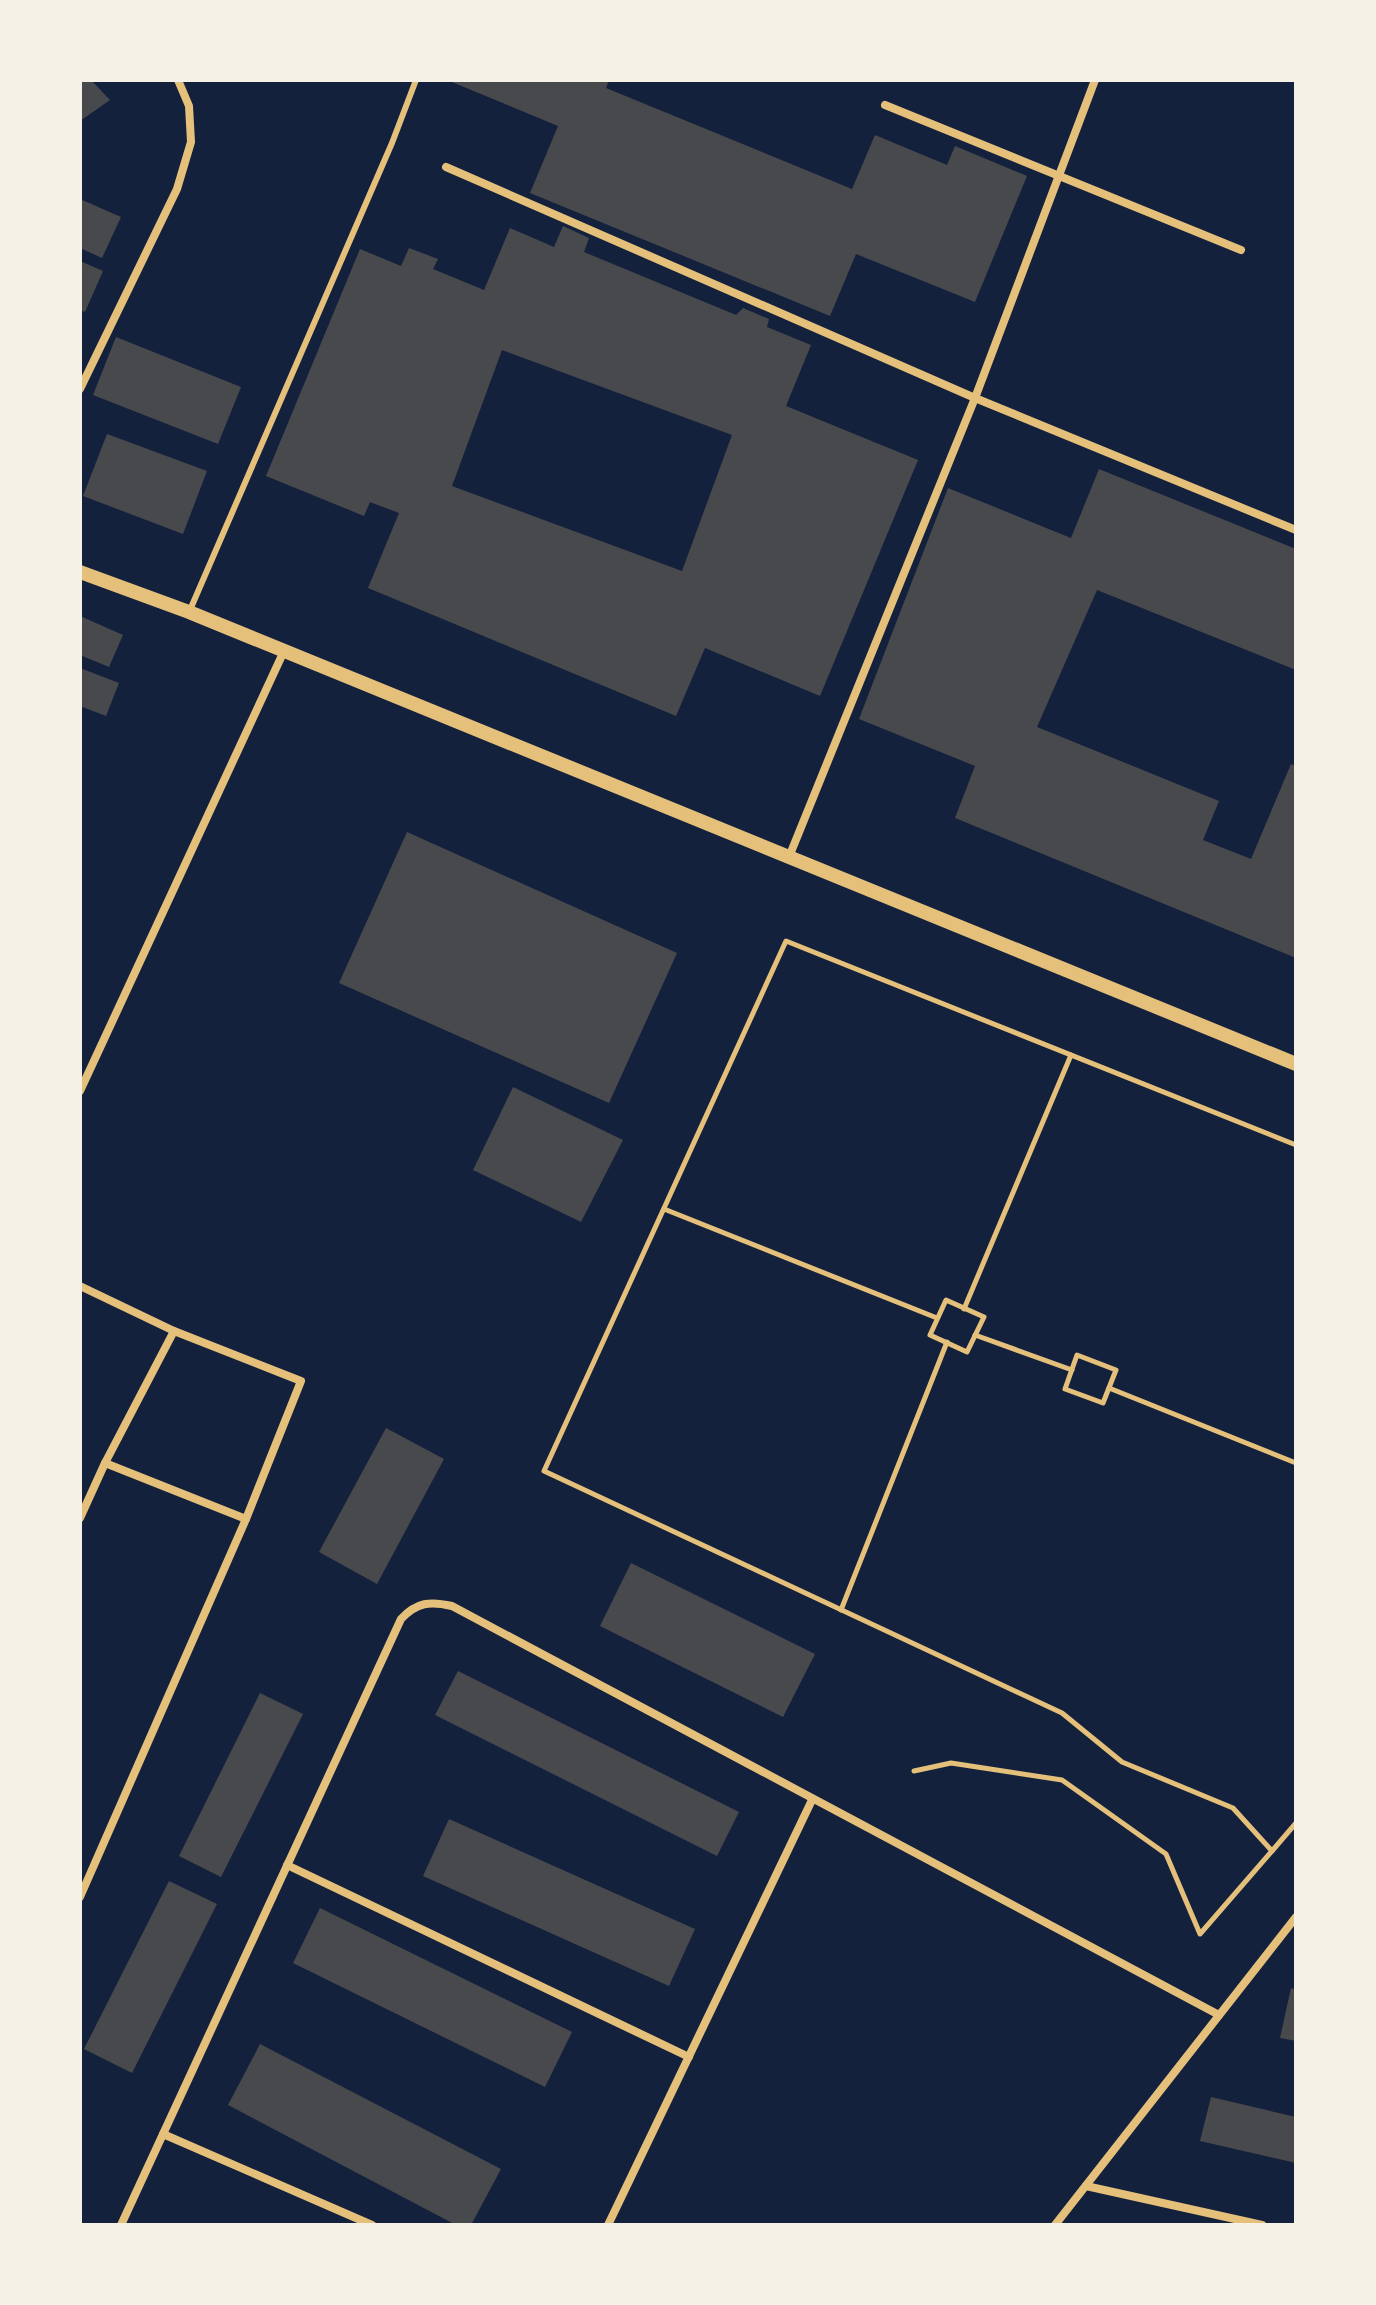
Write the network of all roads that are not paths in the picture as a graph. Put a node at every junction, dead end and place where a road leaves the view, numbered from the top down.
1 (178, 80) edge
2 (416, 80) edge
3 (1095, 80) edge
4 (885, 105) dead end
5 (446, 167) dead end
6 (1059, 176) junction
7 (1241, 250) dead end
8 (80, 389) edge
9 (975, 398) junction
10 (1296, 530) edge
11 (80, 572) edge
12 (189, 612) junction
13 (284, 651) junction
14 (789, 857) junction
15 (1296, 1064) edge
16 (80, 1091) edge
17 (80, 1286) edge
18 (174, 1331) junction
19 (105, 1463) junction
20 (80, 1518) edge
21 (246, 1519) junction
22 (812, 1800) junction
23 (287, 1865) junction
24 (80, 1897) edge
25 (1296, 1917) edge
26 (1219, 2015) junction
27 (689, 2057) junction
28 (163, 2134) junction
29 (1086, 2186) junction
30 (121, 2225) edge
31 (372, 2225) edge
32 (608, 2225) edge
33 (1055, 2225) edge
34 (1262, 2225) edge

1 - 8 street
2 - 12 lane
3 - 6 street
4 - 6 street
5 - 9 street
6 - 7 street
6 - 9 street
9 - 10 street
9 - 14 street
11 - 12 street
12 - 13 street
13 - 14 street
13 - 16 street
14 - 15 street
17 - 18 street
18 - 19 street
18 - 21 street
19 - 20 street
19 - 21 street
21 - 24 street
22 - 23 street
22 - 26 street
22 - 27 street
23 - 27 street
23 - 28 street
25 - 26 street
26 - 29 street
27 - 32 street
28 - 30 street
28 - 31 street
29 - 33 street
29 - 34 street

